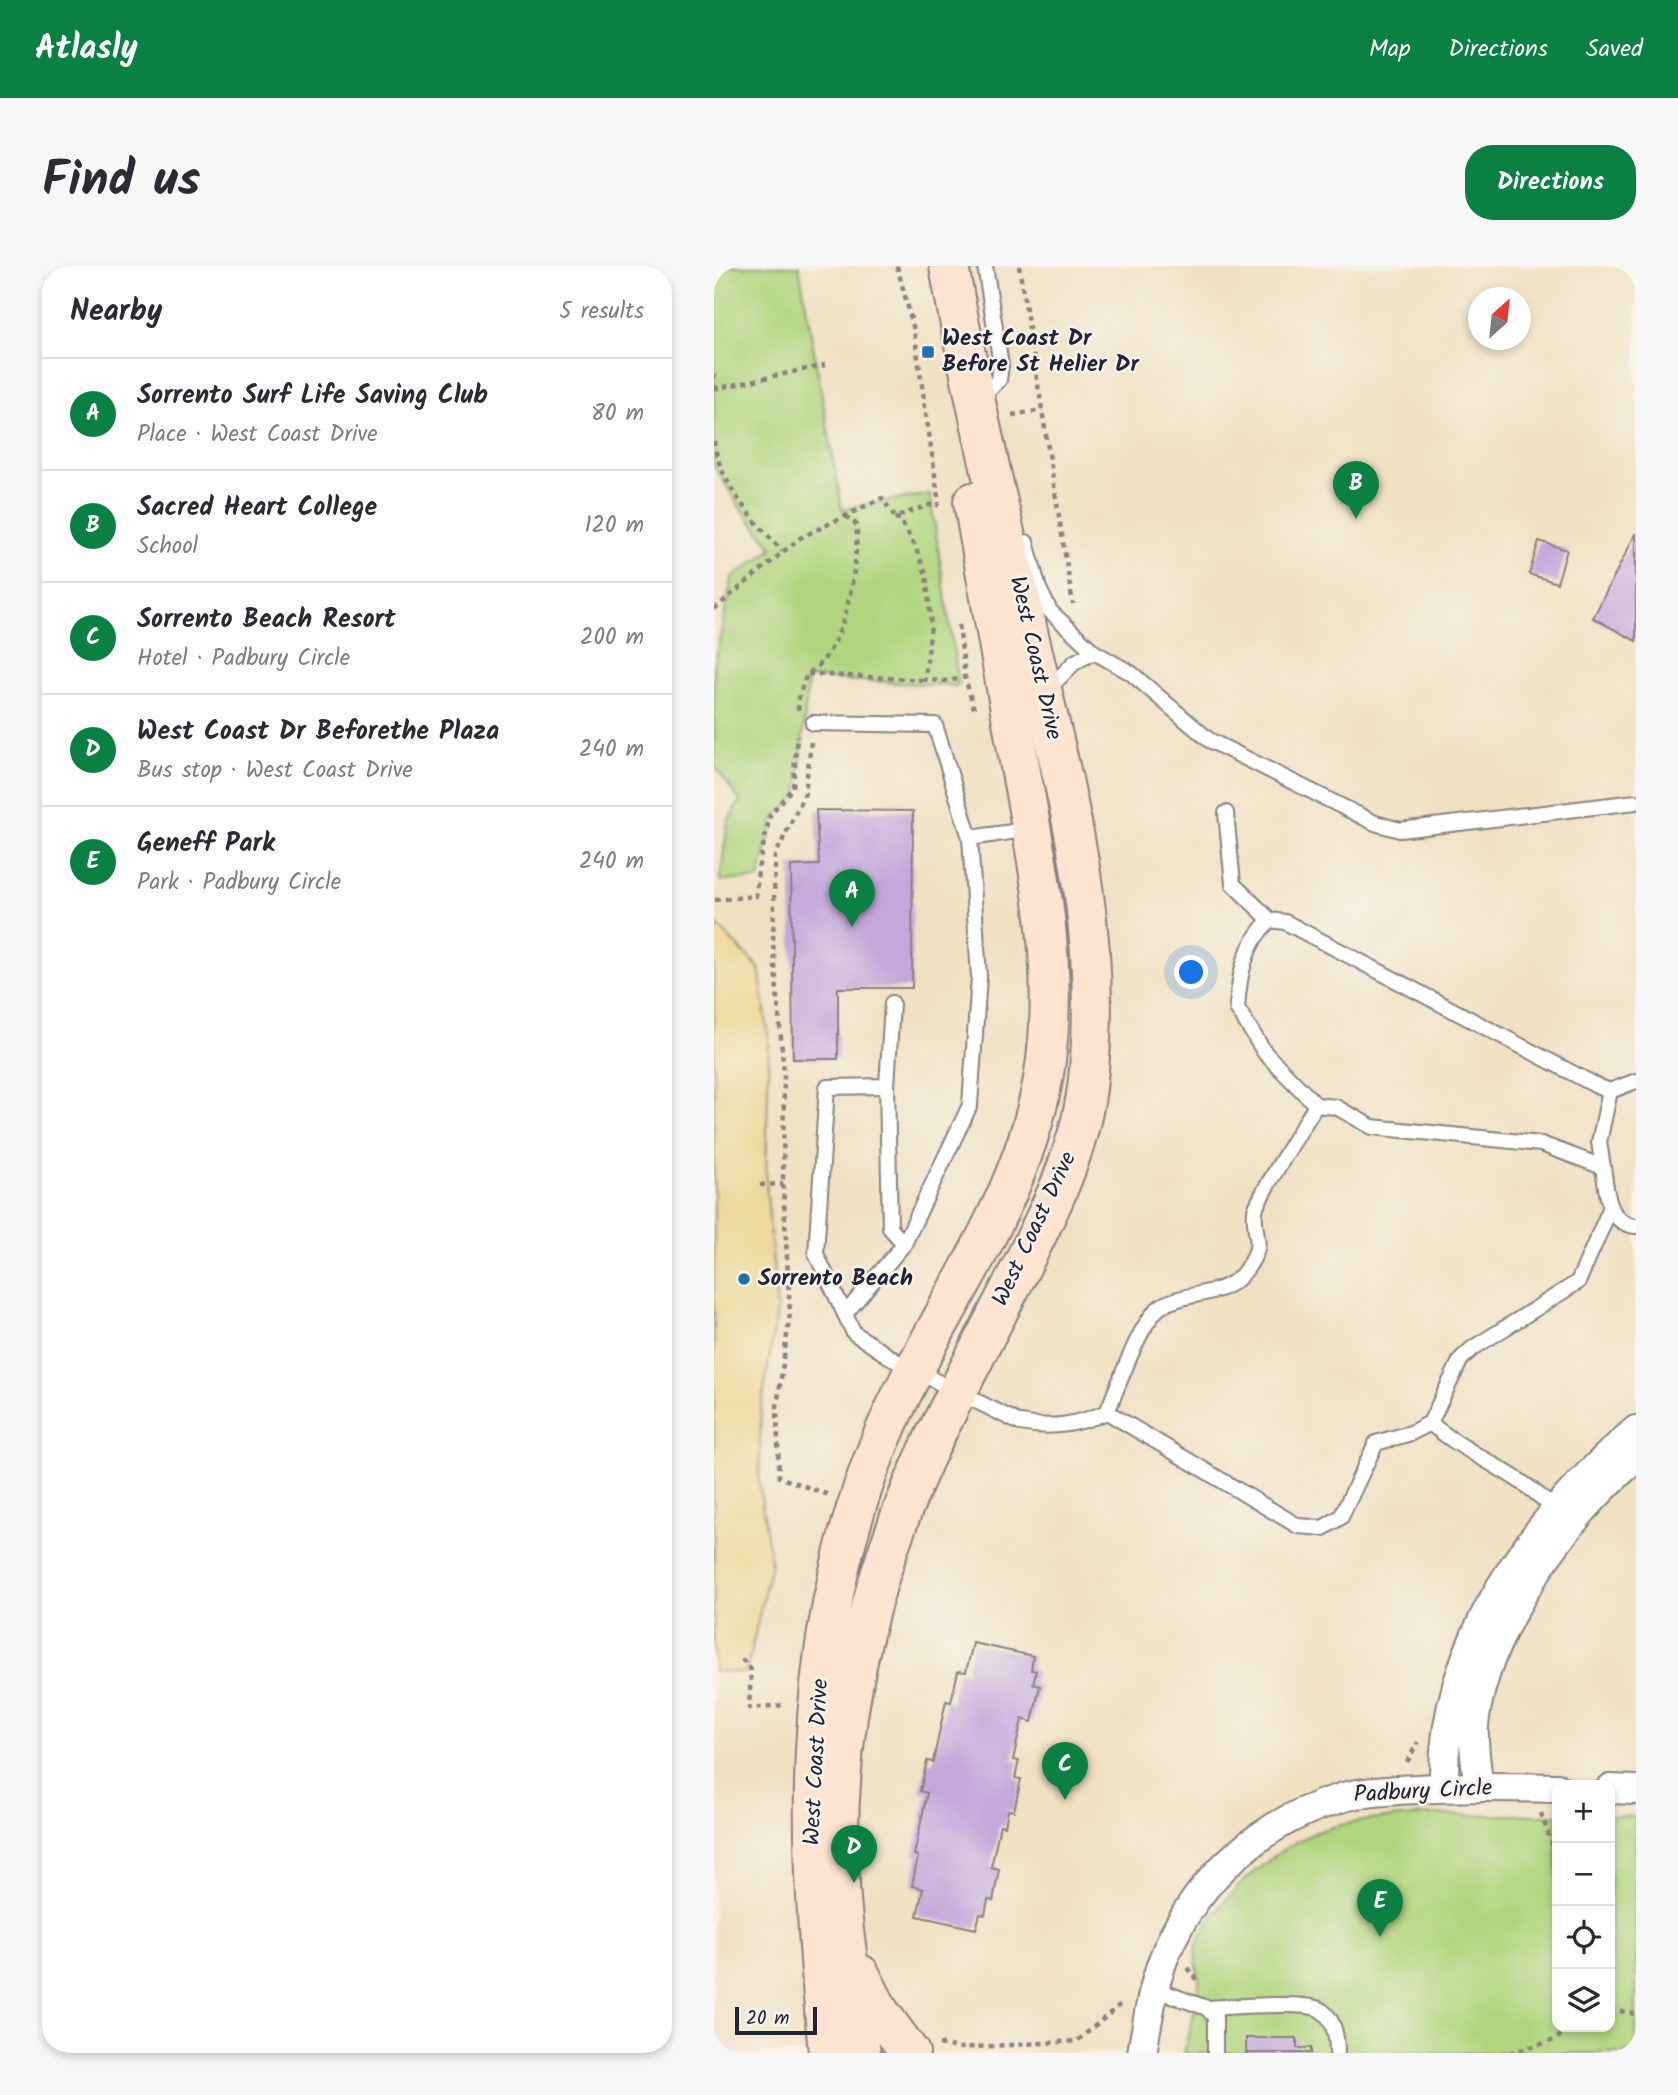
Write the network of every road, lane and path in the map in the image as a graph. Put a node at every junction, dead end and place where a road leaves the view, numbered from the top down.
1 (897, 266) edge
2 (930, 266) edge
3 (949, 266) edge
4 (985, 266) edge
5 (825, 365) dead end
6 (714, 374) edge
7 (714, 389) edge
8 (975, 402) junction
9 (714, 441) edge
10 (895, 517) junction
11 (1022, 523) dead end
12 (782, 551) junction
13 (714, 609) edge
14 (1094, 652) junction
15 (807, 674) dead end
16 (965, 677) dead end
17 (925, 680) junction
18 (1044, 694) junction
19 (813, 723) joint
20 (1636, 802) edge
21 (1226, 813) dead end
22 (1032, 829) junction
23 (970, 838) junction
24 (1270, 919) junction
25 (892, 1003) dead end
26 (1636, 1081) edge
27 (887, 1086) junction
28 (1610, 1091) junction
29 (1316, 1105) junction
30 (1602, 1167) junction
31 (783, 1184) junction
32 (760, 1185) dead end
33 (1610, 1209) junction
34 (1636, 1226) edge
35 (904, 1244) junction
36 (845, 1314) junction
37 (916, 1371) junction
38 (957, 1391) junction
39 (1107, 1412) junction
40 (1430, 1423) junction
41 (1636, 1430) edge
42 (1636, 1458) edge
43 (836, 1498) dead end
44 (1554, 1510) junction
45 (742, 1659) dead end
46 (784, 1705) dead end
47 (1444, 1786) junction
48 (1478, 1786) junction
49 (1615, 1789) edge
50 (1636, 1790) edge
51 (1548, 1797) edge
52 (1555, 1843) edge
53 (1186, 1956) dead end
54 (851, 1966) junction
55 (1211, 1987) dead end
56 (1154, 1989) junction
57 (1207, 2008) junction
58 (1615, 2010) edge
59 (1636, 2014) edge
60 (1564, 2032) edge
61 (828, 2053) edge
62 (861, 2053) edge
63 (910, 2053) edge
64 (1142, 2053) edge
65 (1215, 2053) edge
66 (1337, 2053) edge
67 (1510, 2053) edge

1 - 10 path
2 - 22 main road, West Coast Drive
3 - 8 main road, West Coast Drive
4 - 8 lane
5 - 7 path
6 - 7 path
8 - 18 main road, West Coast Drive
9 - 12 path
10 - 12 path
10 - 17 path
11 - 14 lane
12 - 13 path
14 - 18 lane
14 - 20 lane
15 - 17 path
16 - 17 path
18 - 38 main road, West Coast Drive
19 - 23 lane
19 - 31 path
21 - 24 lane
22 - 23 lane
22 - 37 main road, West Coast Drive
23 - 35 lane
24 - 28 lane
24 - 29 lane
25 - 27 lane
26 - 28 lane
27 - 35 lane
27 - 36 lane
28 - 30 lane
29 - 30 lane
29 - 39 lane
30 - 33 lane
31 - 32 path
31 - 43 path
33 - 34 lane
33 - 40 lane
35 - 36 lane
36 - 37 lane
37 - 38 lane
37 - 61 main road, West Coast Drive
38 - 39 lane
38 - 54 main road, West Coast Drive
39 - 40 lane
40 - 44 lane
41 - 44 street
42 - 48 street
44 - 47 street
45 - 46 path
47 - 48 street, Padbury Circle
47 - 56 street, Padbury Circle
48 - 51 street, Padbury Circle
49 - 50 street
51 - 52 path
53 - 55 path
54 - 62 main road, West Coast Drive
54 - 63 main road
56 - 57 lane
56 - 64 street, Padbury Circle
57 - 65 lane
57 - 66 lane
58 - 59 path
60 - 67 path

